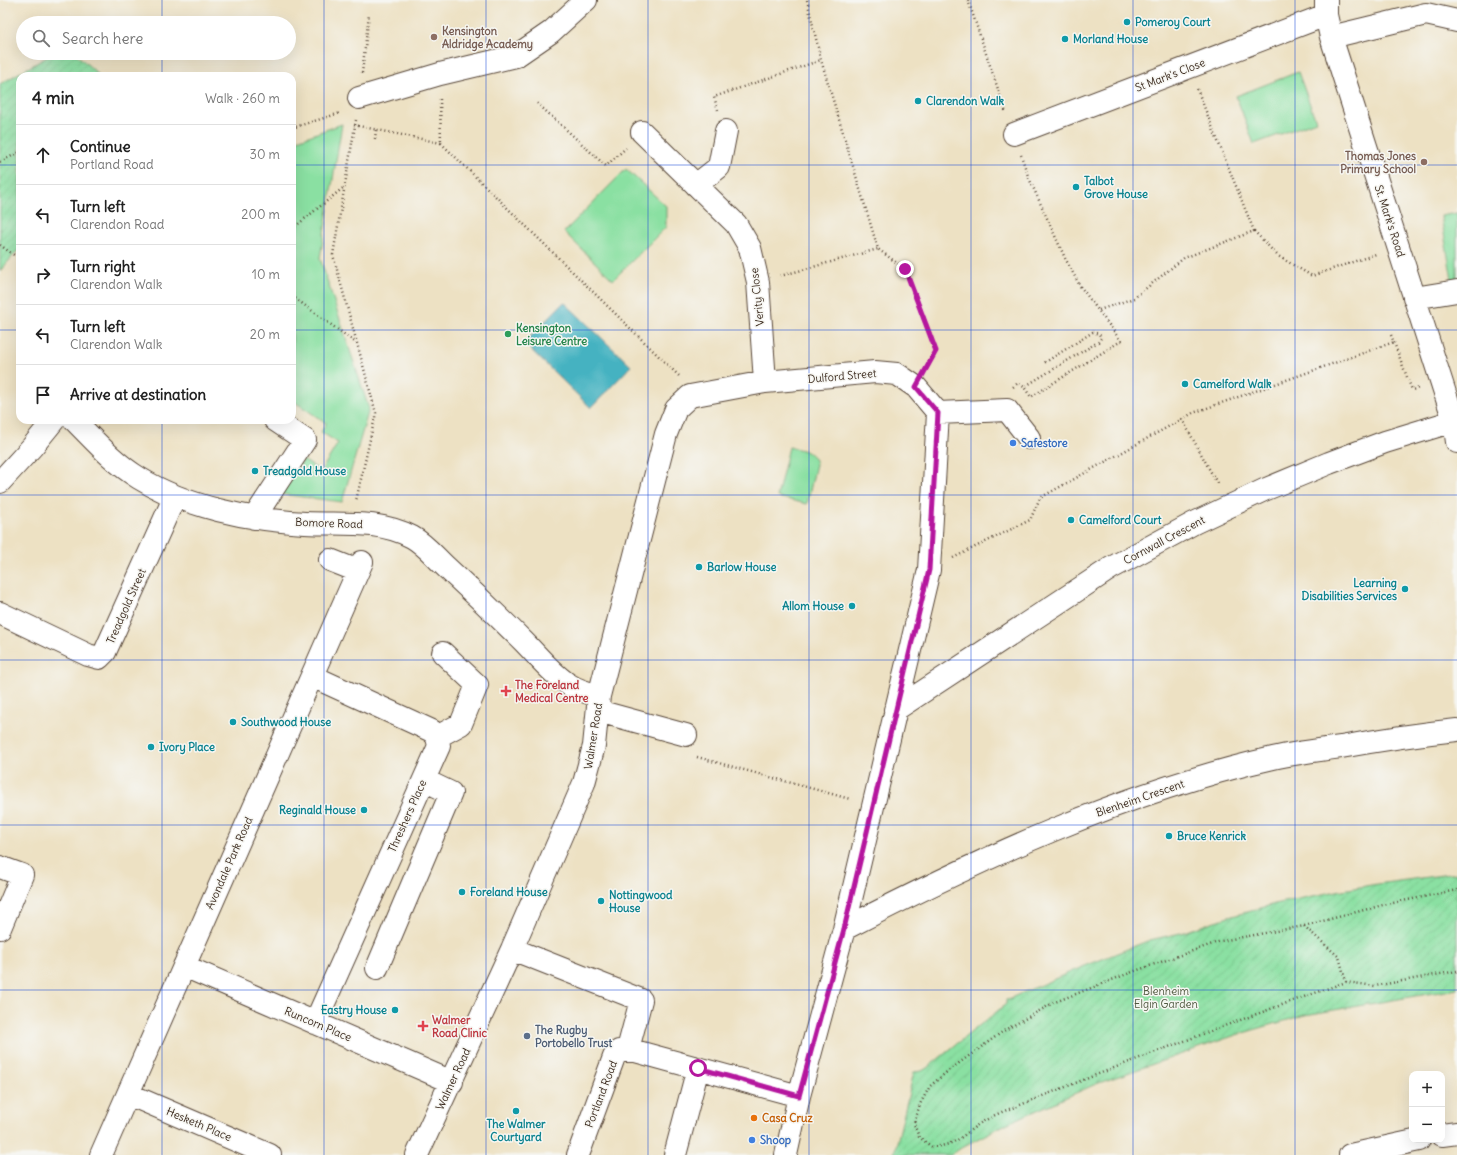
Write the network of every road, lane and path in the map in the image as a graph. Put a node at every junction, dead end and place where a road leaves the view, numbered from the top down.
1 (586, 0) edge
2 (807, 0) edge
3 (968, 0) edge
4 (1326, 8) edge
5 (369, 14) dead end
6 (1457, 21) edge
7 (1331, 37) junction
8 (821, 60) junction
9 (1189, 67) junction
10 (440, 74) junction
11 (358, 102) junction
12 (537, 103) dead end
13 (354, 125) junction
14 (296, 126) edge
15 (376, 130) junction
16 (726, 131) joint
17 (642, 132) joint
18 (1014, 134) junction
19 (375, 139) dead end
20 (441, 142) junction
21 (16, 154) edge
22 (0, 162) edge
23 (696, 185) junction
24 (344, 188) junction
25 (296, 226) edge
26 (1254, 231) junction
27 (0, 245) edge
28 (1398, 247) junction
29 (878, 249) junction
30 (14, 255) dead end
31 (561, 260) junction
32 (557, 264) dead end
33 (758, 282) junction
34 (1457, 291) edge
35 (1414, 298) junction
36 (296, 299) edge
37 (1099, 310) junction
38 (1391, 335) dead end
39 (1394, 342) junction
40 (356, 344) junction
41 (1044, 363) dead end
42 (1441, 381) junction
43 (765, 382) junction
44 (916, 387) junction
45 (1024, 388) junction
46 (1009, 390) dead end
47 (698, 395) junction
48 (938, 413) junction
49 (1182, 419) junction
50 (1456, 420) edge
51 (51, 424) edge
52 (78, 424) edge
53 (281, 424) edge
54 (1029, 438) dead end
55 (1457, 442) edge
56 (0, 482) edge
57 (175, 496) junction
58 (1229, 506) junction
59 (254, 518) junction
60 (351, 523) junction
61 (330, 560) dead end
62 (929, 570) junction
63 (0, 613) edge
64 (443, 653) dead end
65 (312, 676) junction
66 (599, 704) junction
67 (895, 710) junction
68 (1457, 730) edge
69 (686, 735) dead end
70 (437, 737) junction
71 (693, 756) dead end
72 (424, 780) junction
73 (873, 805) junction
74 (0, 867) edge
75 (1457, 890) edge
76 (1304, 926) junction
77 (0, 928) edge
78 (844, 929) junction
79 (512, 949) junction
80 (184, 966) junction
81 (377, 968) dead end
82 (1457, 971) edge
83 (1346, 982) junction
84 (315, 1023) junction
85 (628, 1049) junction
86 (698, 1068) junction
87 (452, 1082) junction
88 (128, 1094) junction
89 (799, 1096) junction
90 (1457, 1133) edge
91 (1445, 1135) edge
92 (1409, 1142) edge
93 (245, 1150) edge
94 (101, 1155) edge
95 (270, 1155) edge
96 (416, 1155) edge
97 (578, 1155) edge
98 (675, 1155) edge
99 (786, 1155) edge
100 (1350, 1155) edge

1 - 10 street
2 - 8 path
3 - 18 path
4 - 7 street, St. Mark's Road
4 - 9 street, St Mark's Close
5 - 11 path
6 - 7 street
7 - 28 street, St. Mark's Road
8 - 16 path
8 - 29 path
9 - 18 street, St Mark's Close
9 - 26 path
10 - 11 street
10 - 20 path
11 - 13 path
11 - 14 path
12 - 17 path
13 - 15 path
13 - 24 path
15 - 19 path
15 - 20 path
16 - 23 street
17 - 23 street, Verity Close
18 - 37 path
20 - 31 path
21 - 22 path
23 - 33 street, Verity Close
24 - 25 path
24 - 40 path
26 - 28 path
26 - 37 path
27 - 30 path
28 - 35 street, St. Mark's Road
29 - 33 path
29 - 44 path
31 - 32 path
31 - 47 path
33 - 43 street, Verity Close
34 - 35 street
35 - 42 street, St. Mark's Road
36 - 40 path
37 - 45 path
38 - 39 path
39 - 42 path
39 - 49 path
40 - 60 path
41 - 45 path
42 - 50 street, St. Mark's Road
43 - 44 street, Dulford Street
43 - 47 street, Walmer Road
44 - 48 street, Dulford Street
45 - 46 path
47 - 66 street, Walmer Road
48 - 54 street
48 - 62 street
49 - 58 path
49 - 62 path
50 - 55 street, St. Mark's Road
50 - 58 street, Cornwall Crescent
51 - 56 street
52 - 57 street, Bomore Road
53 - 59 street
57 - 59 street, Bomore Road
57 - 63 street, Treadgold Street
58 - 67 street, Cornwall Crescent
59 - 60 street, Bomore Road
60 - 66 street, Bomore Road
61 - 65 street, Avondale Park Road
62 - 67 street
64 - 70 street
65 - 70 street
65 - 80 street, Avondale Park Road
66 - 69 street, Bomore Road
66 - 79 street, Walmer Road
67 - 73 street
68 - 78 street, Blenheim Crescent
70 - 72 street, Threshers Place
71 - 73 path
72 - 81 street
72 - 84 street, Threshers Place
73 - 78 street
74 - 77 street
75 - 76 path
76 - 83 path
76 - 83 path
78 - 89 street
79 - 85 street
79 - 87 street, Walmer Road
80 - 84 street, Runcorn Place
80 - 88 street, Avondale Park Road
82 - 83 path
84 - 87 street, Runcorn Place
85 - 86 street, Portland Road
85 - 97 street, Portland Road
86 - 89 street, Portland Road
86 - 98 street
87 - 96 street, Walmer Road
88 - 93 street, Hesketh Place
88 - 94 street, Avondale Park Road
89 - 99 street
90 - 91 street
92 - 100 street
93 - 95 street, Hesketh Place

